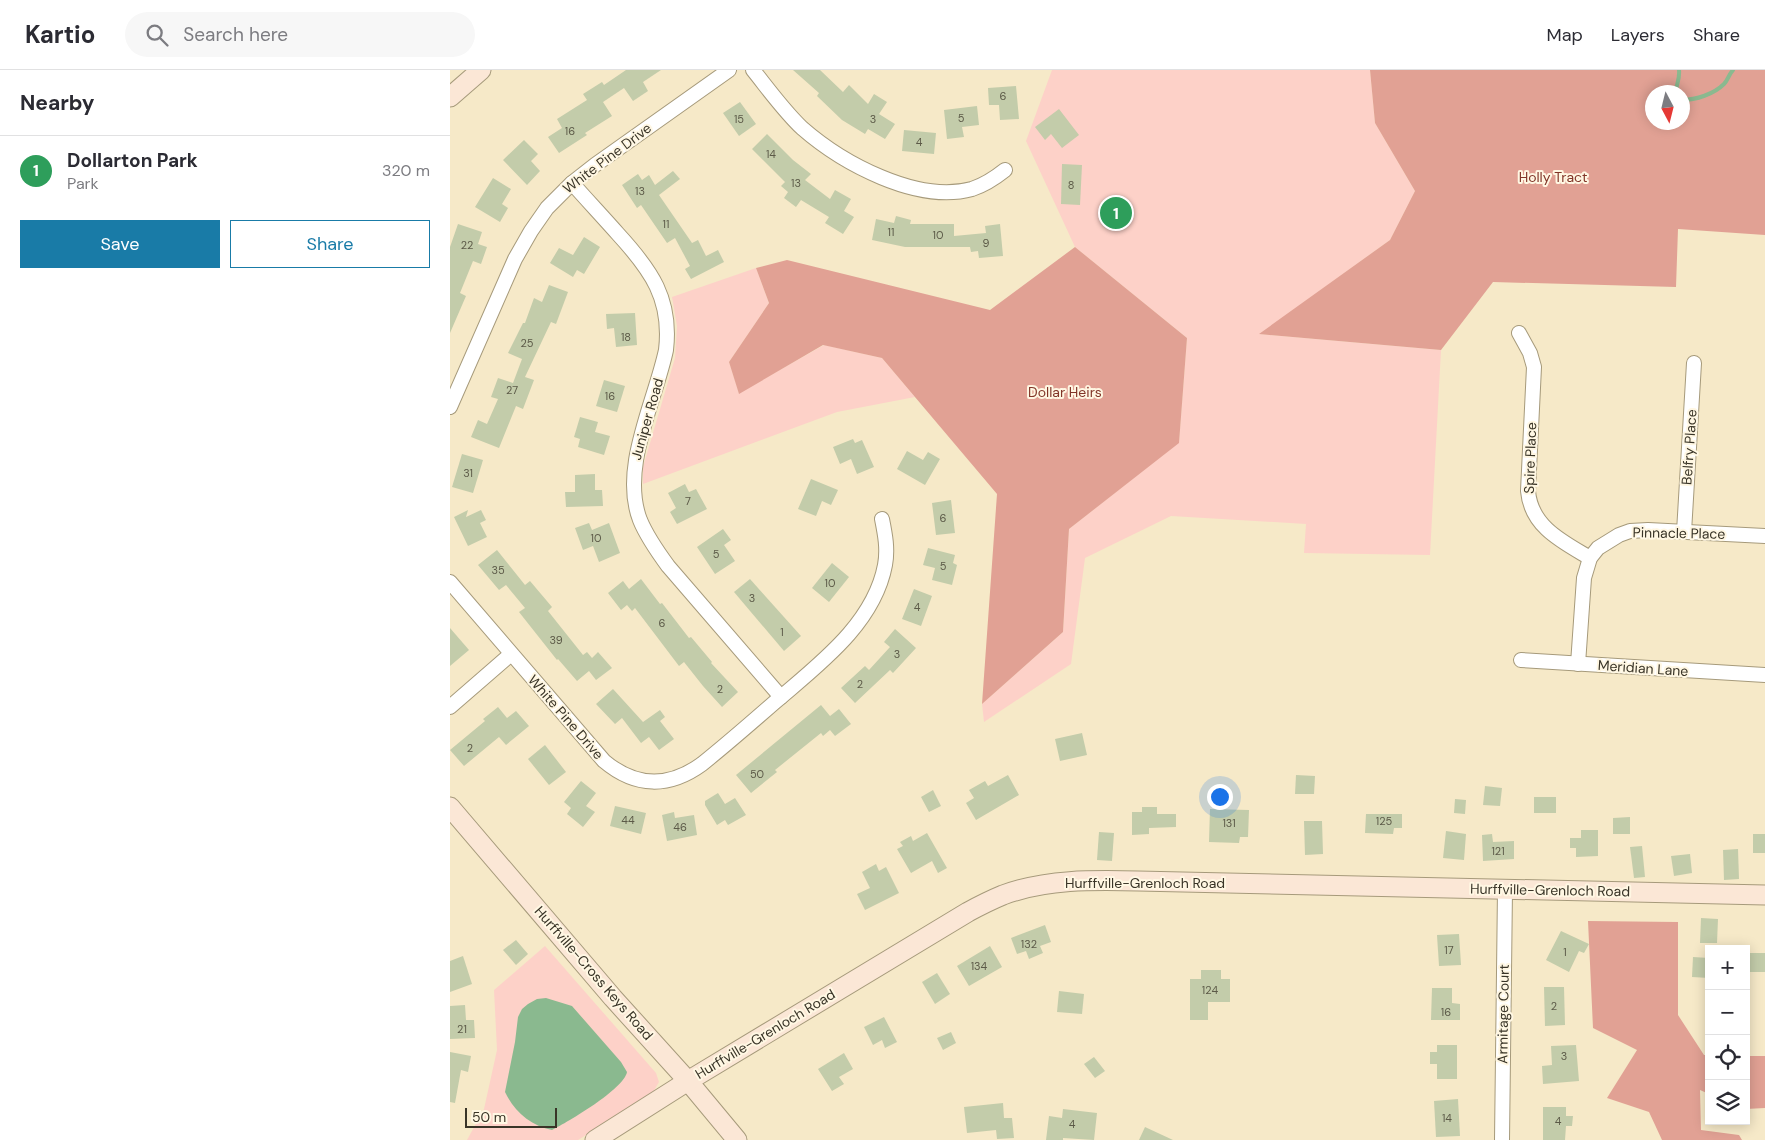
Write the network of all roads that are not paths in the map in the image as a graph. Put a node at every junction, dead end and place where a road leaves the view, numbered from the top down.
1 (481, 70) edge
2 (729, 70) edge
3 (753, 70) edge
4 (450, 97) edge
5 (1005, 170) dead end
6 (572, 183) junction
7 (1519, 333) dead end
8 (1694, 363) dead end
9 (450, 407) edge
10 (882, 519) dead end
11 (1684, 532) junction
12 (1765, 536) edge
13 (1590, 558) junction
14 (450, 582) edge
15 (511, 654) junction
16 (1521, 660) dead end
17 (1578, 664) junction
18 (1765, 675) edge
19 (781, 697) junction
20 (450, 707) edge
21 (450, 807) edge
22 (1505, 889) junction
23 (1765, 895) edge
24 (688, 1081) junction
25 (595, 1140) edge
26 (737, 1140) edge
27 (1502, 1140) edge

1 - 4 main road
2 - 6 street, White Pine Drive
3 - 5 street
6 - 9 street, White Pine Drive
6 - 19 street, Juniper Road
7 - 13 street, Spire Place
8 - 11 street, Belfry Place
10 - 19 street, White Pine Drive
11 - 12 street, Pinnacle Place
11 - 13 street, Pinnacle Place
13 - 17 street
14 - 15 street, White Pine Drive
15 - 19 street, White Pine Drive
15 - 20 street
16 - 17 street, Meridian Lane
17 - 18 street, Meridian Lane
21 - 24 main road, Hurffville-Cross Keys Road
22 - 23 main road, Hurffville-Grenloch Road
22 - 24 main road, Hurffville-Grenloch Road
22 - 27 street, Armitage Court
24 - 25 main road, Hurffville-Grenloch Road
24 - 26 main road, Hurffville-Cross Keys Road

